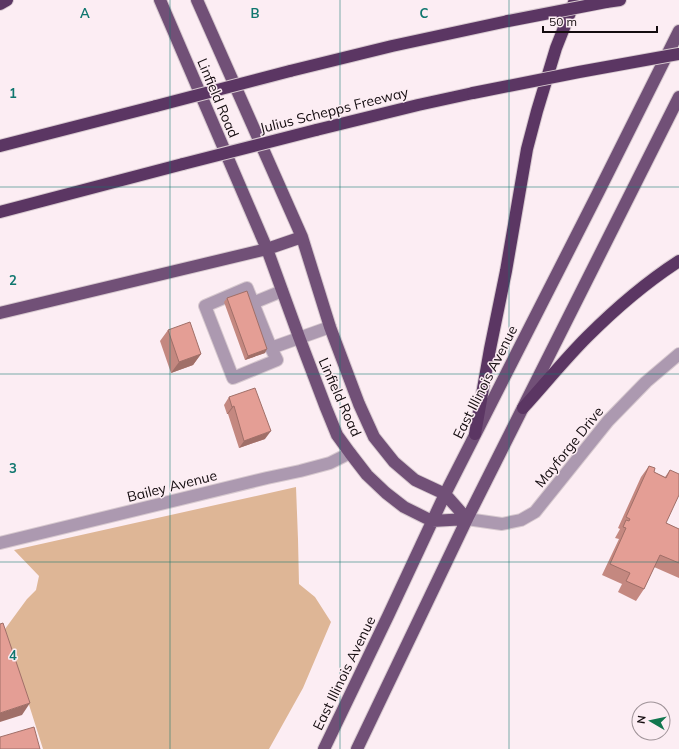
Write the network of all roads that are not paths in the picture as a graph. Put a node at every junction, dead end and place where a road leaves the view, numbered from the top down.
1 (7, 0) edge
2 (160, 0) edge
3 (197, 0) edge
4 (575, 0) edge
5 (620, 0) edge
6 (0, 4) edge
7 (679, 30) edge
8 (679, 54) edge
9 (679, 97) edge
10 (0, 146) edge
11 (0, 212) edge
12 (302, 236) junction
13 (267, 249) junction
14 (679, 261) edge
15 (282, 291) junction
16 (254, 303) junction
17 (0, 313) edge
18 (330, 326) junction
19 (299, 337) junction
20 (271, 348) junction
21 (679, 354) edge
22 (523, 408) junction
23 (475, 434) junction
24 (350, 453) junction
25 (444, 494) junction
26 (468, 519) junction
27 (432, 521) junction
28 (0, 543) edge
29 (324, 749) edge
30 (357, 749) edge

1 - 6 highway
2 - 13 main road, Linfield Road
3 - 12 main road, Linfield Road
4 - 23 highway
5 - 10 highway, bridge
7 - 23 main road, East Illinois Avenue
8 - 11 highway, Julius Schepps Freeway, bridge
9 - 22 main road
12 - 13 main road
12 - 18 main road, Linfield Road
13 - 15 main road, Linfield Road
13 - 17 main road
14 - 22 highway
15 - 16 street
15 - 19 main road, Linfield Road
16 - 20 street
16 - 20 street
18 - 19 street
18 - 25 main road, Linfield Road
19 - 20 street
19 - 24 main road, Linfield Road
21 - 26 street, Mayforge Drive
22 - 26 main road
23 - 25 main road, East Illinois Avenue
24 - 27 main road, Linfield Road
24 - 28 street, Bailey Avenue
25 - 26 main road, Linfield Road
25 - 27 main road, East Illinois Avenue
26 - 27 main road, Linfield Road
26 - 30 main road
27 - 29 main road, East Illinois Avenue

